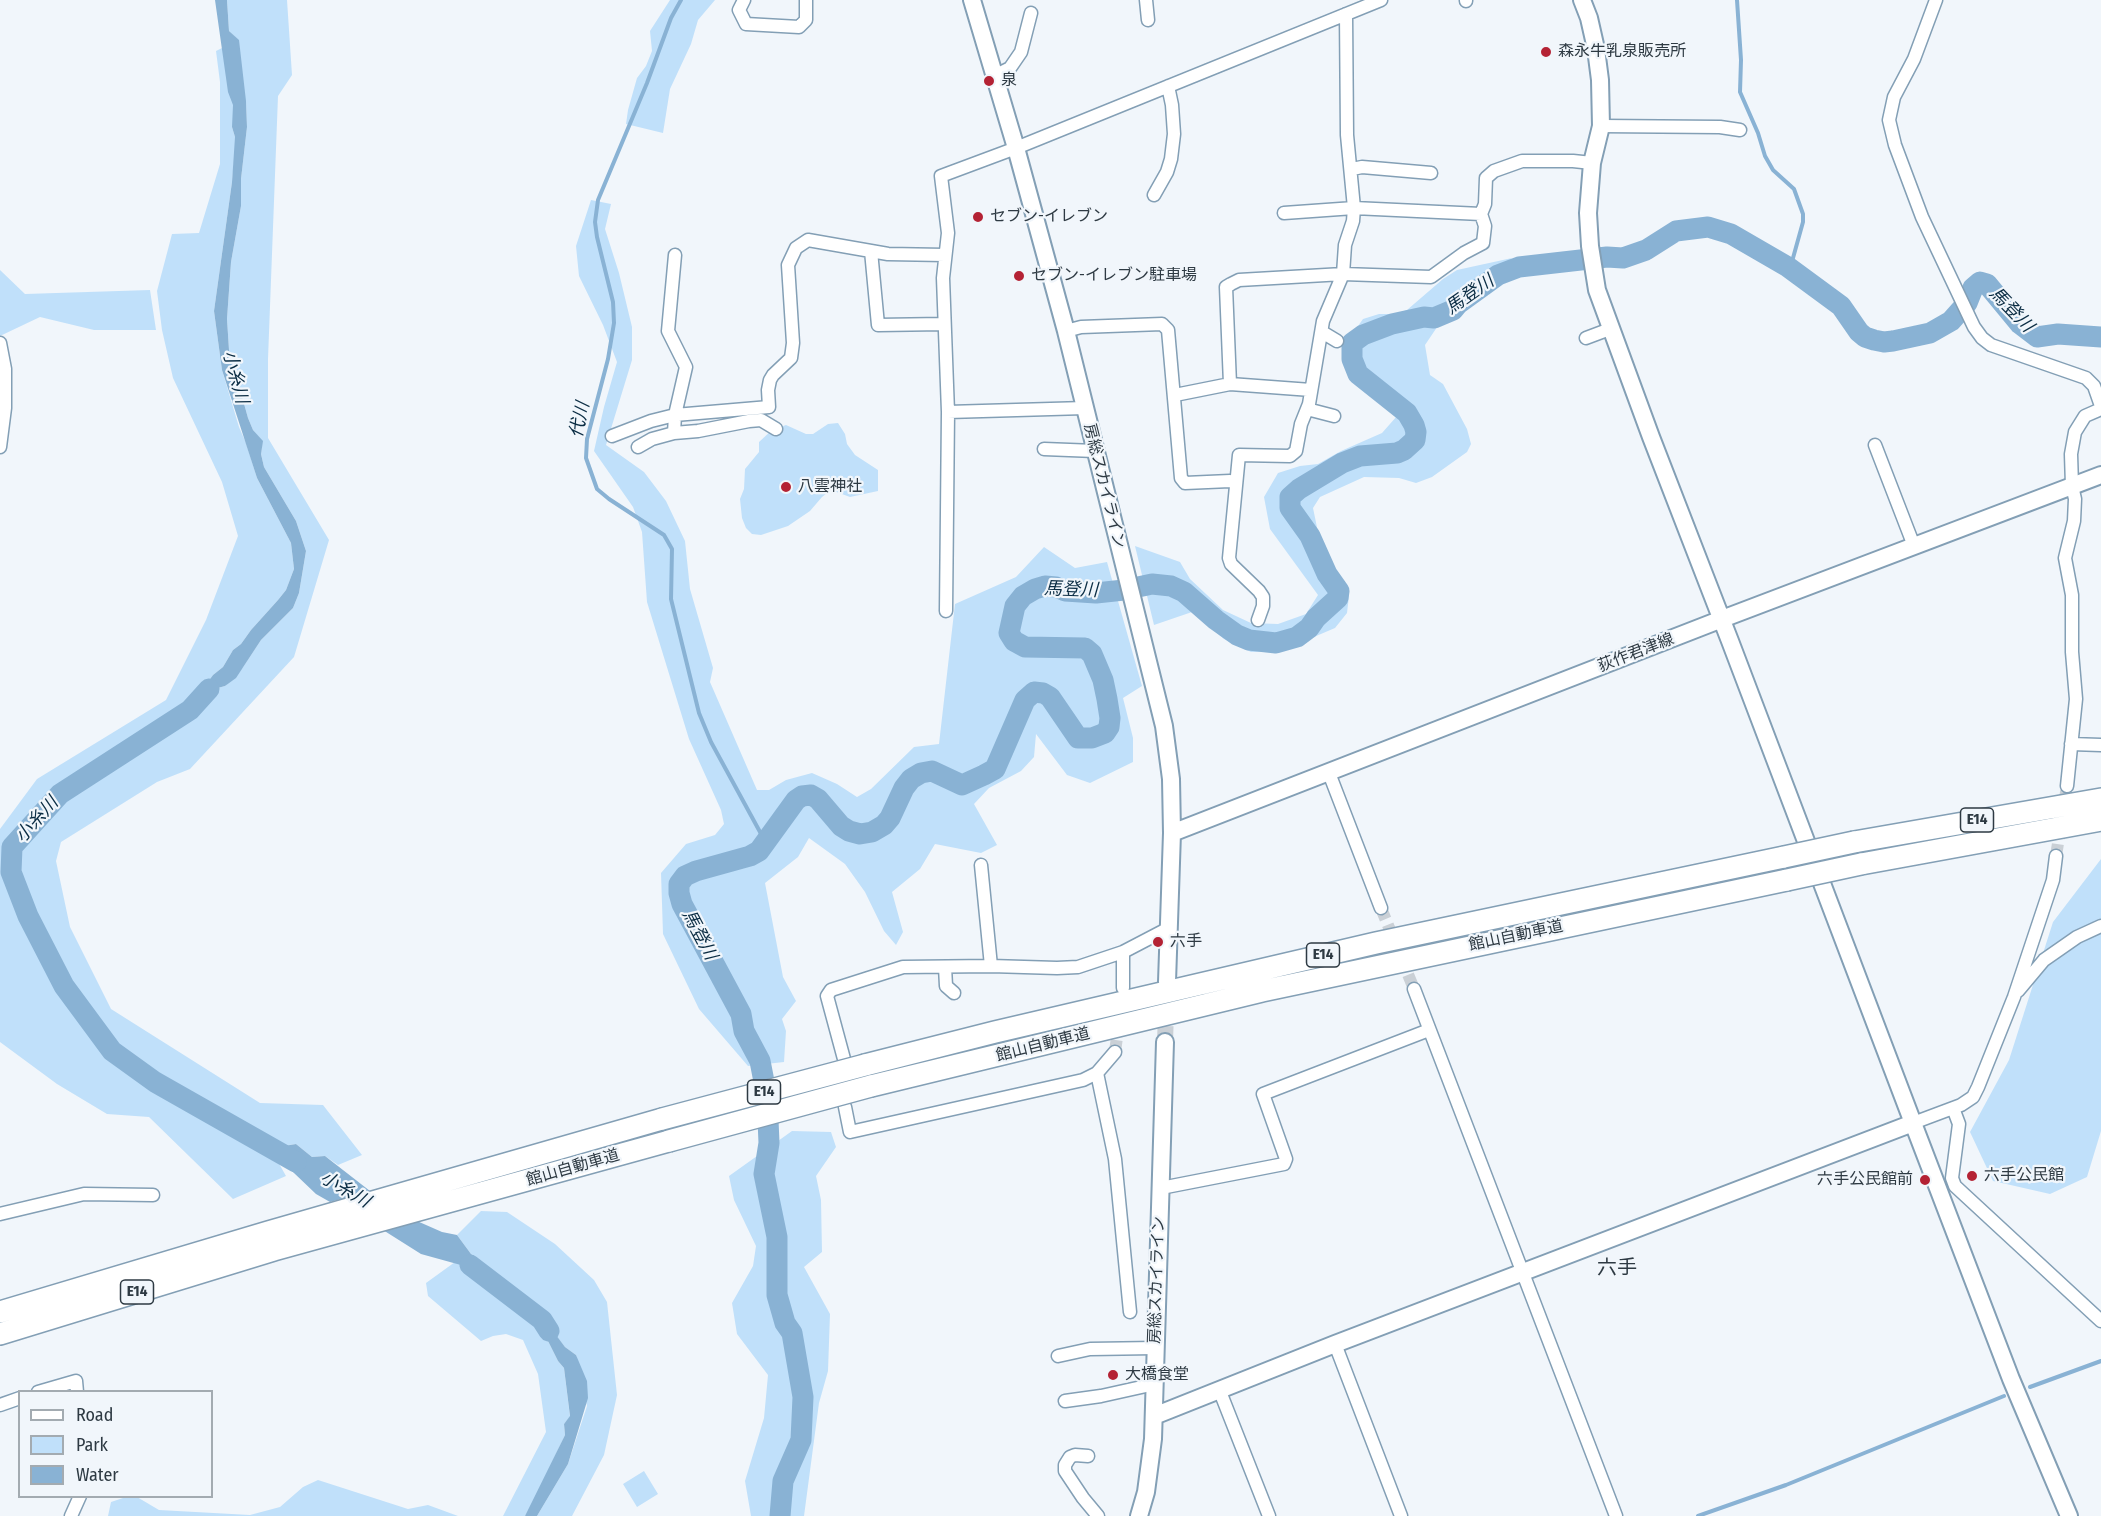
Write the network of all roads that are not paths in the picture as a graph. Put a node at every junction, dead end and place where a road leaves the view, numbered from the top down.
1 (744, 0) edge
2 (806, 0) edge
3 (972, 0) edge
4 (1146, 0) edge
5 (1380, 0) edge
6 (1582, 0) edge
7 (1936, 0) edge
8 (1031, 13) dead end
9 (1346, 14) junction
10 (1148, 20) dead end
11 (994, 76) junction
12 (1168, 86) junction
13 (1600, 126) junction
14 (1740, 130) dead end
15 (1016, 148) junction
16 (1592, 163) junction
17 (1352, 169) junction
18 (1431, 174) dead end
19 (1154, 195) dead end
20 (1354, 208) junction
21 (1284, 213) dead end
22 (1481, 214) junction
23 (871, 251) junction
24 (675, 255) dead end
25 (945, 255) junction
26 (1343, 274) junction
27 (944, 324) junction
28 (1610, 329) junction
29 (1066, 331) junction
30 (1322, 332) junction
31 (1586, 338) dead end
32 (1337, 341) dead end
33 (0, 343) edge
34 (1230, 384) junction
35 (1311, 390) junction
36 (1174, 395) junction
37 (2101, 407) edge
38 (1085, 408) junction
39 (1307, 409) junction
40 (948, 412) junction
41 (675, 415) junction
42 (1335, 416) dead end
43 (776, 429) dead end
44 (674, 433) junction
45 (612, 436) dead end
46 (1875, 445) dead end
47 (0, 447) edge
48 (638, 447) dead end
49 (1044, 449) dead end
50 (1095, 451) junction
51 (2101, 475) edge
52 (1230, 481) dead end
53 (2072, 486) junction
54 (1914, 546) junction
55 (946, 611) dead end
56 (1722, 619) junction
57 (1258, 620) dead end
58 (2071, 744) junction
59 (2101, 745) edge
60 (1329, 773) junction
61 (2067, 786) tunnel mouth
62 (2101, 799) edge
63 (2101, 820) edge
64 (1172, 833) junction
65 (2056, 856) tunnel mouth
66 (981, 865) dead end
67 (1381, 908) tunnel mouth
68 (2101, 926) edge
69 (1169, 928) junction
70 (1123, 952) junction
71 (991, 966) junction
72 (945, 967) junction
73 (1167, 982) tunnel mouth
74 (1123, 988) dead end
75 (1414, 989) tunnel mouth
76 (954, 993) dead end
77 (2014, 997) junction
78 (1429, 1030) junction
79 (1165, 1042) tunnel mouth
80 (1115, 1052) tunnel mouth
81 (844, 1059) dead end
82 (1097, 1073) junction
83 (845, 1107) dead end
84 (1953, 1108) junction
85 (1913, 1124) junction
86 (1161, 1188) junction
87 (153, 1195) dead end
88 (0, 1214) edge
89 (271, 1241) junction
90 (1521, 1272) junction
91 (0, 1312) edge
92 (1130, 1312) dead end
93 (2101, 1321) edge
94 (0, 1334) edge
95 (1335, 1344) junction
96 (1155, 1348) junction
97 (1058, 1356) dead end
98 (1155, 1384) junction
99 (1220, 1389) junction
100 (45, 1390) edge
101 (77, 1390) edge
102 (18, 1399) edge
103 (1065, 1401) dead end
104 (0, 1405) edge
105 (1154, 1416) junction
106 (1088, 1456) dead end
107 (80, 1498) edge
108 (71, 1516) edge
109 (1098, 1516) edge
110 (1139, 1516) edge
111 (1269, 1516) edge
112 (1401, 1516) edge
113 (1616, 1516) edge
114 (2069, 1516) edge

1 - 2 street
3 - 11 street, 房総スカイライン
4 - 10 street
5 - 9 street
6 - 13 street
7 - 37 street
8 - 11 street
9 - 12 street
9 - 17 street
11 - 15 street, 房総スカイライン
12 - 15 street
12 - 19 street
13 - 14 street
13 - 16 street
15 - 25 street
15 - 29 street, 房総スカイライン
16 - 22 street
16 - 28 street
17 - 18 street
17 - 20 street
20 - 21 street
20 - 22 street
20 - 26 street
22 - 26 street
23 - 25 street
23 - 27 street
23 - 41 street
24 - 41 street
25 - 27 street
26 - 30 street
26 - 34 street
27 - 40 street
28 - 31 street
28 - 56 street
29 - 36 street
29 - 38 street, 房総スカイライン
30 - 32 street
30 - 35 street
33 - 47 street
34 - 35 street
34 - 36 street
35 - 39 street
36 - 52 street
37 - 53 street
38 - 40 street
38 - 50 street, 房総スカイライン
39 - 42 street
39 - 57 street
40 - 55 street
41 - 44 street
41 - 45 street
43 - 44 street
44 - 48 street
46 - 54 street
49 - 50 street
50 - 64 street, 房総スカイライン
51 - 53 street, 荻作君津線
53 - 54 street, 荻作君津線
53 - 58 street
54 - 56 street, 荻作君津線
56 - 60 street, 荻作君津線
56 - 85 street
58 - 59 street
58 - 61 street
60 - 64 street, 荻作君津線
60 - 67 street
62 - 89 highway, 館山自動車道 / E14, bridge
63 - 89 highway, 館山自動車道 / E14, bridge
64 - 69 street, 房総スカイライン
65 - 77 street
66 - 71 street
68 - 77 street
69 - 70 street
69 - 73 street, 房総スカイライン
70 - 71 street
70 - 74 street
71 - 72 street
72 - 76 street
72 - 81 street
75 - 78 street
77 - 84 street
78 - 86 street
78 - 90 street
79 - 86 street, 房総スカイライン
80 - 82 street
82 - 83 street
82 - 92 street
84 - 85 street
84 - 93 street
85 - 90 street
85 - 114 street
86 - 96 street, 房総スカイライン
87 - 88 street
89 - 91 highway, 館山自動車道 / E14
89 - 94 highway, 館山自動車道 / E14
90 - 95 street
90 - 113 street
95 - 99 street
95 - 112 street
96 - 97 street
96 - 98 street, 房総スカイライン
98 - 103 street
98 - 105 street, 房総スカイライン
99 - 105 street
99 - 111 street
100 - 101 street
102 - 104 street
105 - 110 street, 房総スカイライン
106 - 109 street
107 - 108 street

